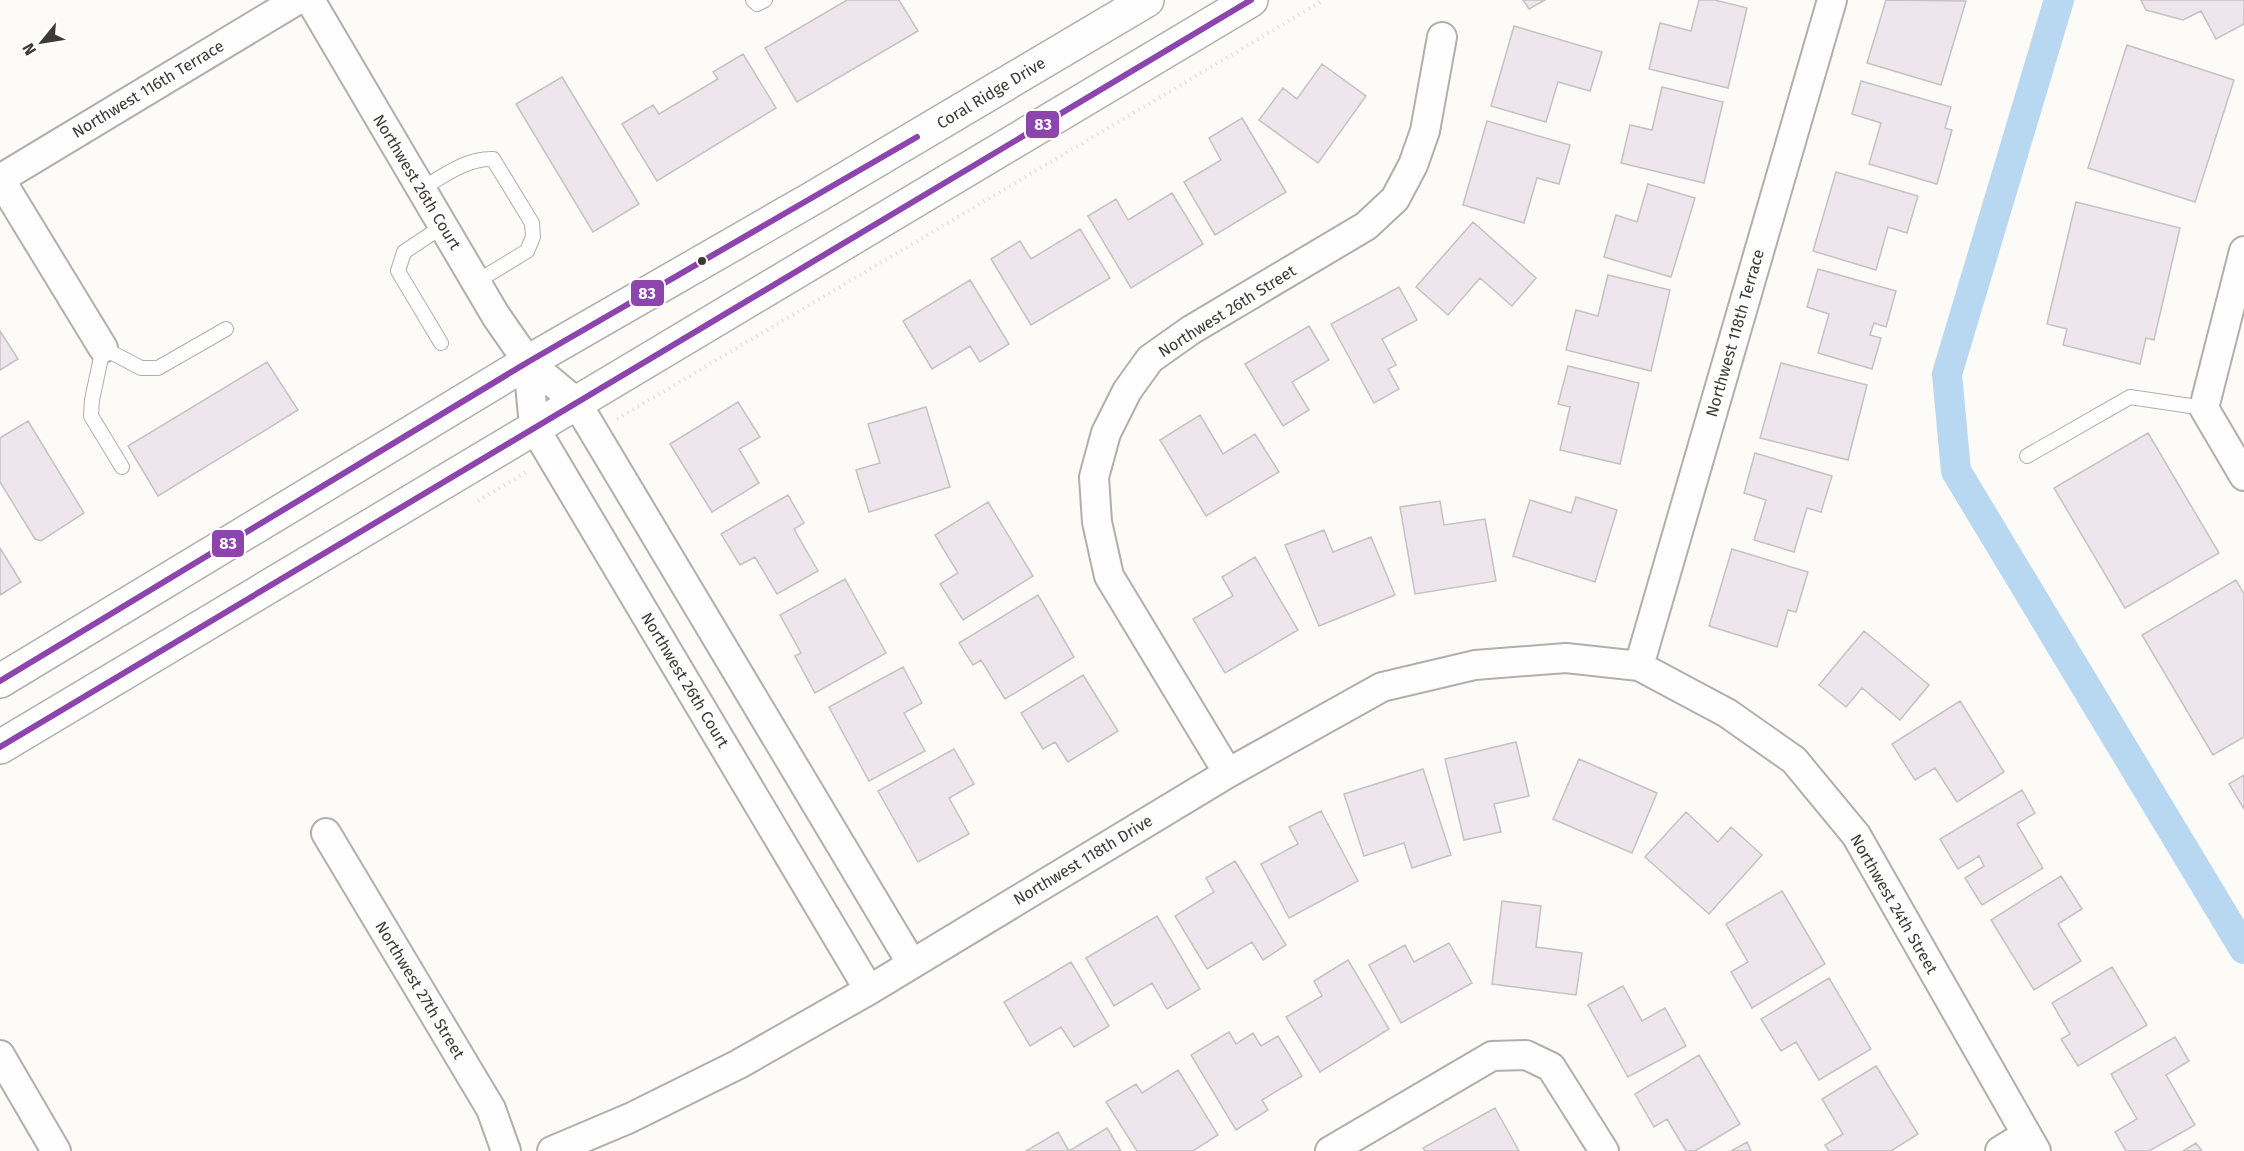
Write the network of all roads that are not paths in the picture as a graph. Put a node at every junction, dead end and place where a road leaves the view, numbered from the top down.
1 (297, 0) edge
2 (310, 0) edge
3 (753, 0) edge
4 (765, 0) edge
5 (1147, 0) edge
6 (1251, 0) edge
7 (1832, 0) edge
8 (1442, 37) dead end
9 (0, 178) edge
10 (421, 189) junction
11 (443, 225) junction
12 (2244, 251) edge
13 (476, 282) junction
14 (226, 329) dead end
15 (441, 343) dead end
16 (103, 348) junction
17 (528, 362) junction
18 (576, 402) junction
19 (2204, 408) junction
20 (534, 427) junction
21 (2027, 456) dead end
22 (122, 466) dead end
23 (2244, 476) edge
24 (1639, 666) junction
25 (0, 681) edge
26 (0, 747) edge
27 (1228, 773) junction
28 (326, 833) dead end
29 (912, 964) junction
30 (869, 990) junction
31 (0, 1055) edge
32 (2031, 1143) edge
33 (56, 1151) edge
34 (506, 1151) edge
35 (552, 1151) edge
36 (1330, 1151) edge
37 (1604, 1151) edge
38 (2000, 1151) edge

1 - 9 street, Northwest 116th Terrace
2 - 10 street, Northwest 26th Court
3 - 4 lane
5 - 17 main road, Coral Ridge Drive
6 - 18 main road
7 - 24 street, Northwest 118th Terrace
8 - 27 street, Northwest 26th Street
9 - 16 street
10 - 11 street, Northwest 26th Court
10 - 13 lane
11 - 13 street, Northwest 26th Court
11 - 15 lane
12 - 19 street
13 - 17 street, Northwest 26th Court
14 - 16 lane
16 - 22 lane
17 - 18 street, Northwest 26th Court
17 - 20 street, Northwest 26th Court
17 - 25 main road, Coral Ridge Drive
18 - 20 main road
18 - 29 street, Northwest 26th Court
19 - 21 lane
19 - 23 street
20 - 26 main road
20 - 30 street, Northwest 26th Court
24 - 27 street, Northwest 118th Drive
24 - 32 street, Northwest 24th Street
27 - 29 street, Northwest 118th Drive
28 - 34 street, Northwest 27th Street
29 - 30 street, Northwest 118th Drive
30 - 35 street, Northwest 118th Drive
31 - 33 street
32 - 38 street
36 - 37 street

